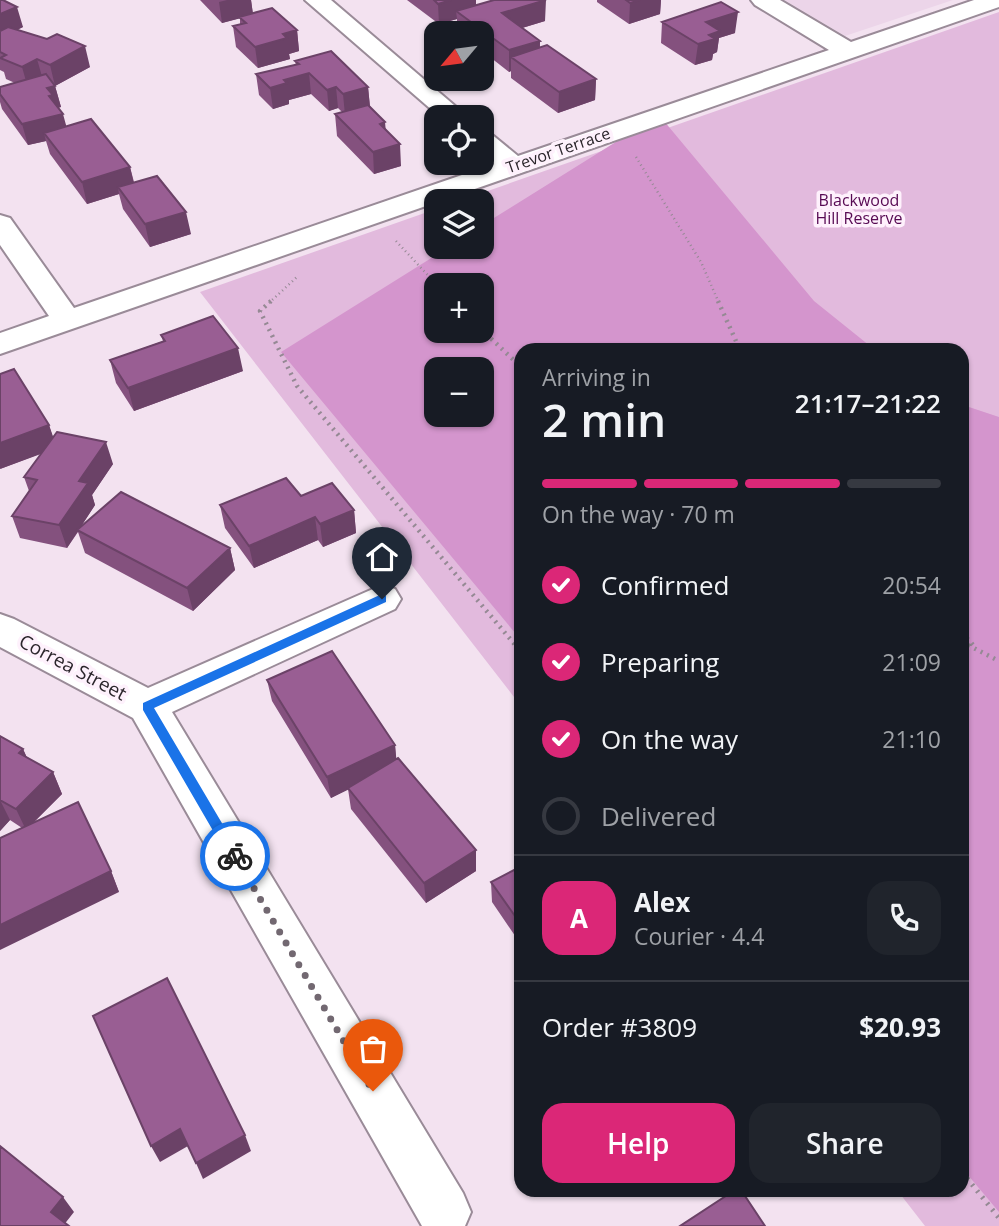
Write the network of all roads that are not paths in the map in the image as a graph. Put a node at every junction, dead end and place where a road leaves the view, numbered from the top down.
1 (317, 0) edge
2 (763, 0) edge
3 (997, 0) edge
4 (847, 50) junction
5 (442, 105) edge
6 (494, 150) edge
7 (513, 166) junction
8 (0, 223) edge
9 (67, 320) junction
10 (0, 344) edge
11 (382, 599) dead end
12 (0, 629) edge
13 (147, 706) junction
14 (443, 1212) dead end

1 - 5 street
2 - 4 street
3 - 4 street, Trevor Terrace
4 - 7 street, Trevor Terrace
6 - 7 street
7 - 9 street, Trevor Terrace
8 - 9 street
9 - 10 street, Trevor Terrace
11 - 13 street
12 - 13 street, Correa Street
13 - 14 street, Correa Street

